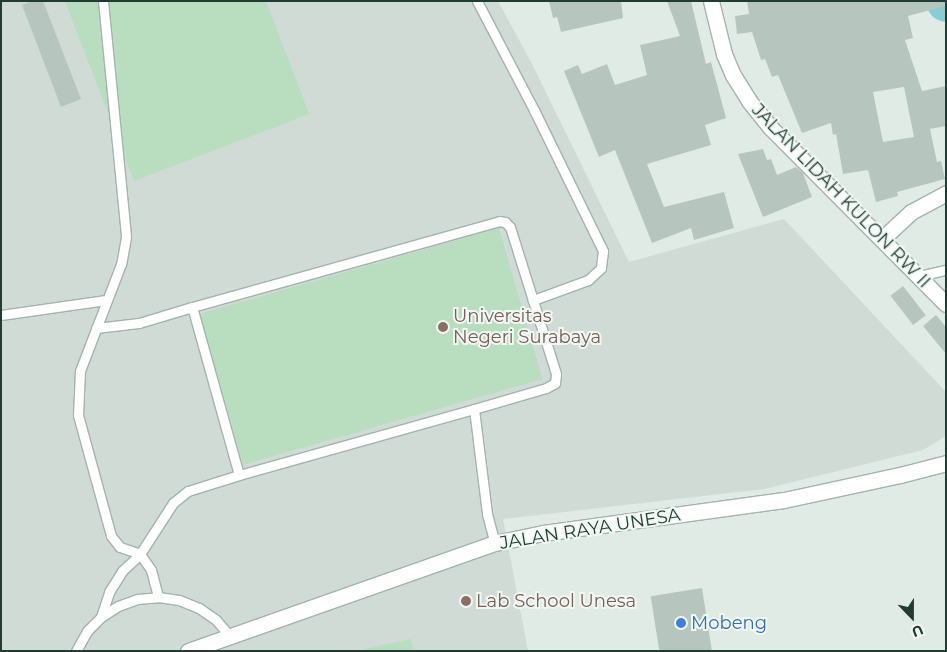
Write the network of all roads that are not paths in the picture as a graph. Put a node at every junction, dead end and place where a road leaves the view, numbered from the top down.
1 (103, 1) edge
2 (477, 1) edge
3 (711, 1) edge
4 (946, 193) edge
5 (882, 239) junction
6 (946, 270) edge
7 (919, 276) junction
8 (106, 300) junction
9 (533, 300) junction
10 (946, 304) edge
11 (192, 307) junction
12 (1, 315) edge
13 (96, 328) junction
14 (474, 409) junction
15 (946, 463) edge
16 (239, 475) junction
17 (495, 543) junction
18 (140, 554) junction
19 (158, 597) junction
20 (101, 617) junction
21 (223, 642) edge
22 (76, 651) edge
23 (188, 651) edge

1 - 8 lane
2 - 9 lane
3 - 5 main road, JALAN LIDAH KULON RW II
4 - 5 main road
5 - 7 main road, JALAN LIDAH KULON RW II
6 - 7 lane
7 - 10 main road, JALAN LIDAH KULON RW II
8 - 12 lane
8 - 13 lane
9 - 11 lane
9 - 14 lane
11 - 13 lane
11 - 16 lane
13 - 18 lane
14 - 16 lane
14 - 17 lane
15 - 17 main road, JALAN RAYA UNESA
16 - 18 lane
17 - 21 main road, JALAN RAYA UNESA
18 - 19 lane
18 - 20 lane
19 - 20 lane
19 - 21 lane
20 - 22 lane
21 - 23 main road, JALAN RAYA UNESA

